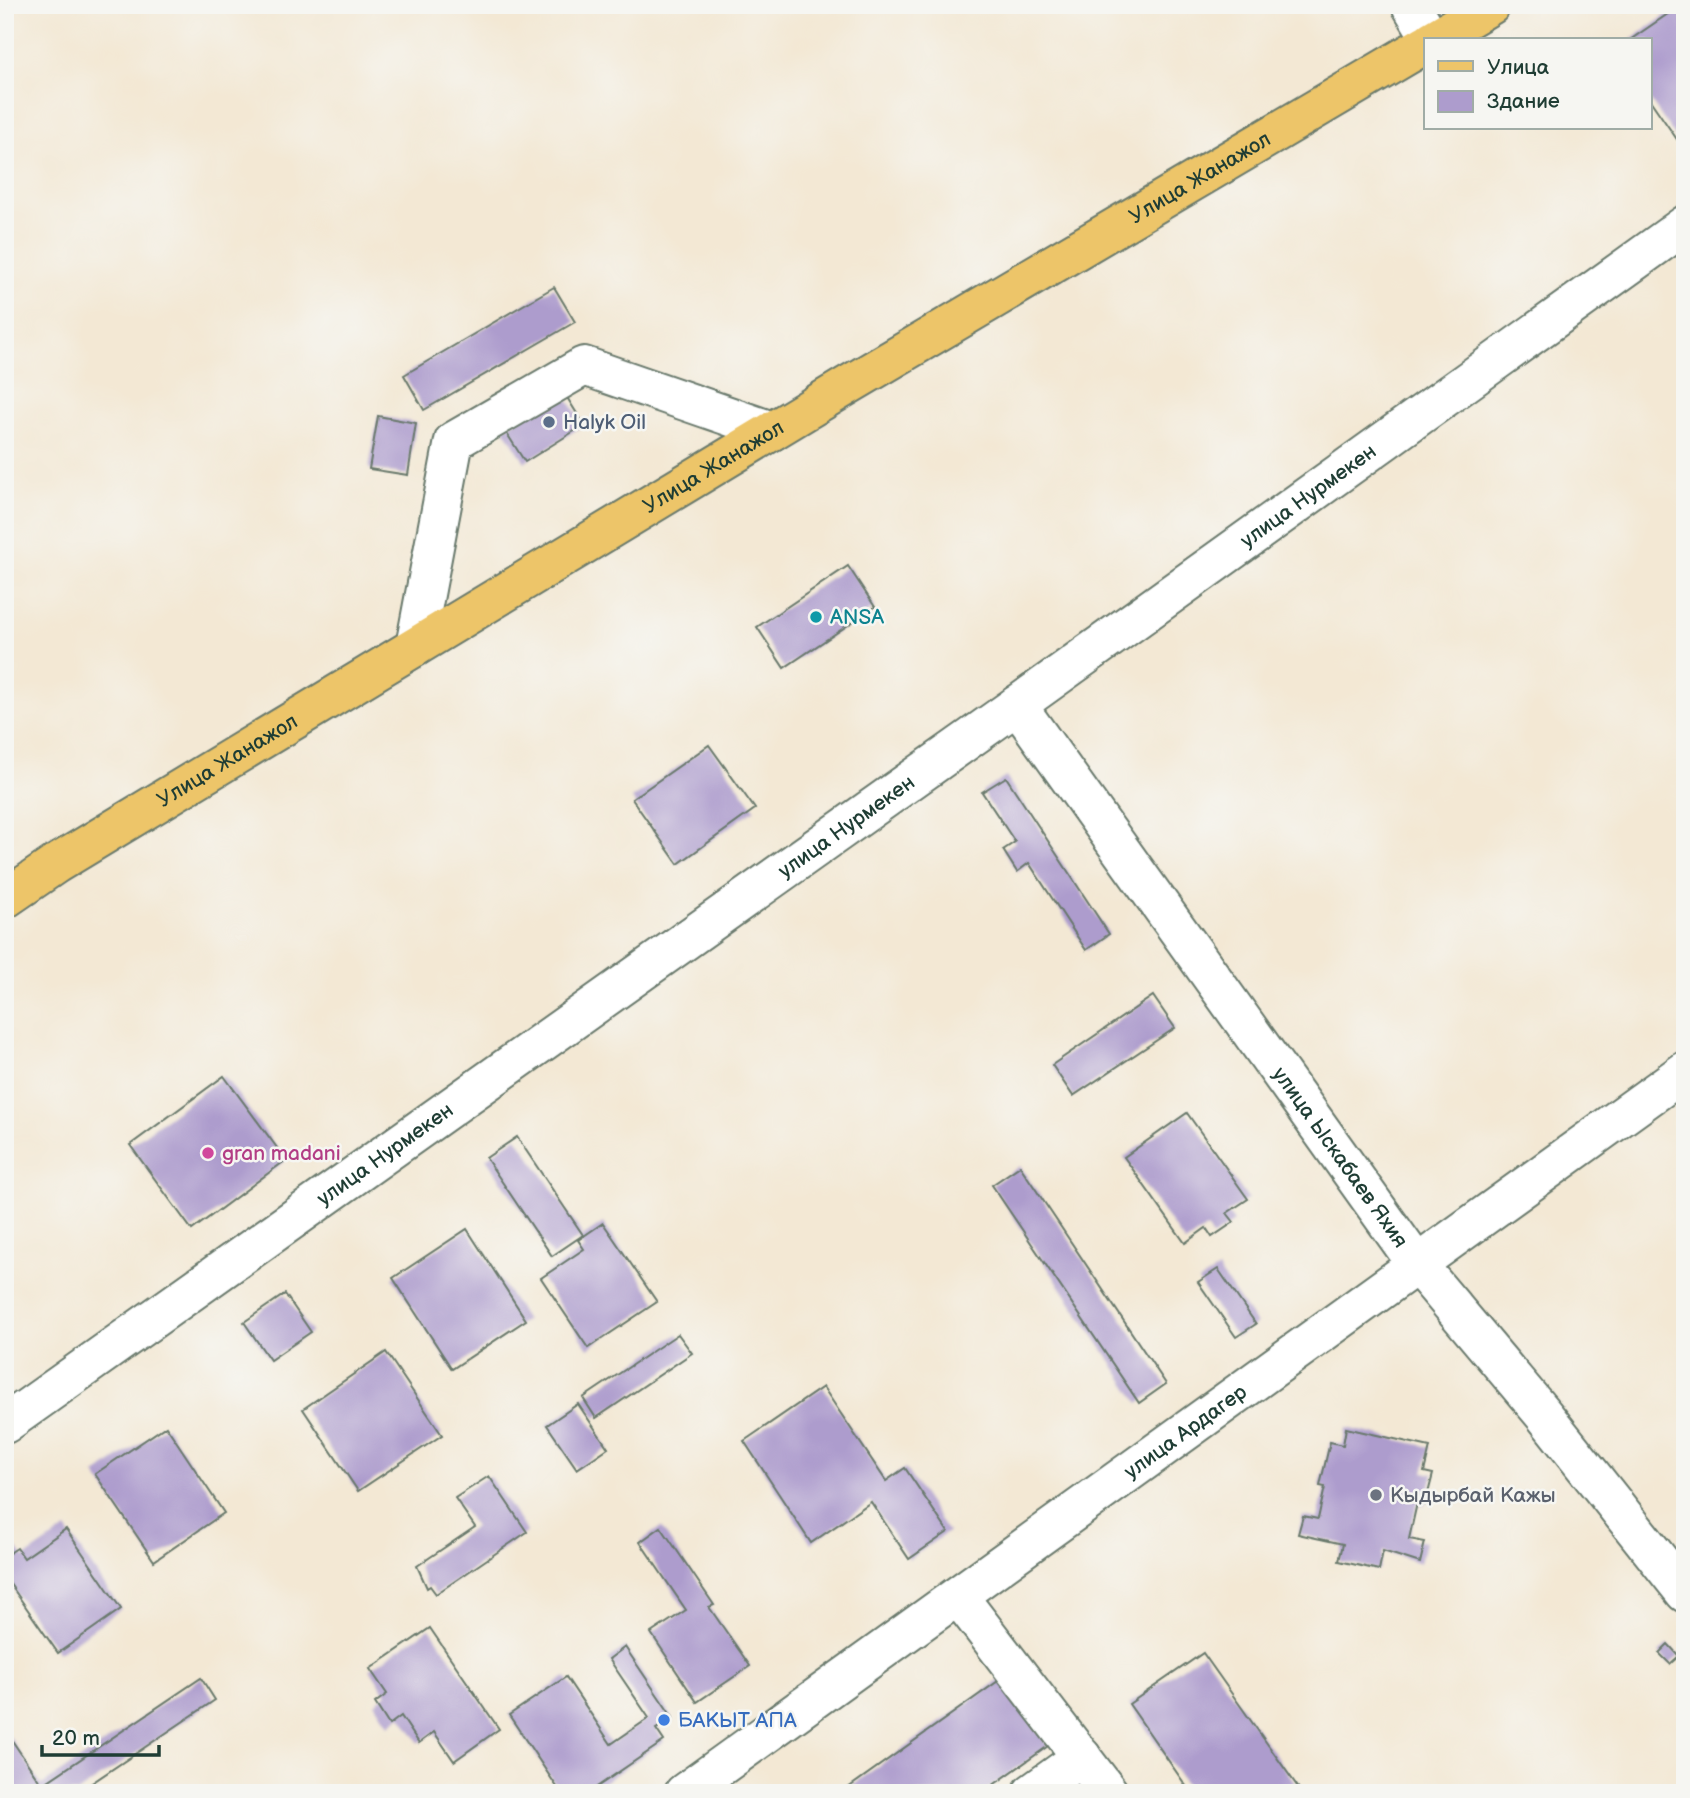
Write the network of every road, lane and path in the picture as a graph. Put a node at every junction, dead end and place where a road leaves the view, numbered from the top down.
1 (1411, 5) edge
2 (1491, 5) edge
3 (1431, 38) edge
4 (1435, 38) edge
5 (1424, 45) edge
6 (1685, 225) edge
7 (772, 431) junction
8 (415, 648) junction
9 (1017, 705) junction
10 (5, 900) edge
11 (1685, 1071) edge
12 (1416, 1263) junction
13 (5, 1424) edge
14 (1685, 1593) edge
15 (958, 1596) junction
16 (1082, 1757) junction
17 (684, 1793) edge
18 (1032, 1793) edge
19 (1109, 1793) edge

1 - 3 street
2 - 4 main road
5 - 7 main road, Улица Жанажол
6 - 9 street, улица Нурмекен
7 - 8 main road, Улица Жанажол
7 - 8 street
8 - 10 main road, Улица Жанажол
9 - 12 street, улица Ыскабаев Яхия
9 - 13 street, улица Нурмекен
11 - 12 street, улица Ардагер
12 - 14 street, улица Ыскабаев Яхия
12 - 15 street, улица Ардагер
15 - 16 street
15 - 17 street, улица Ардагер
16 - 18 street
16 - 19 street

